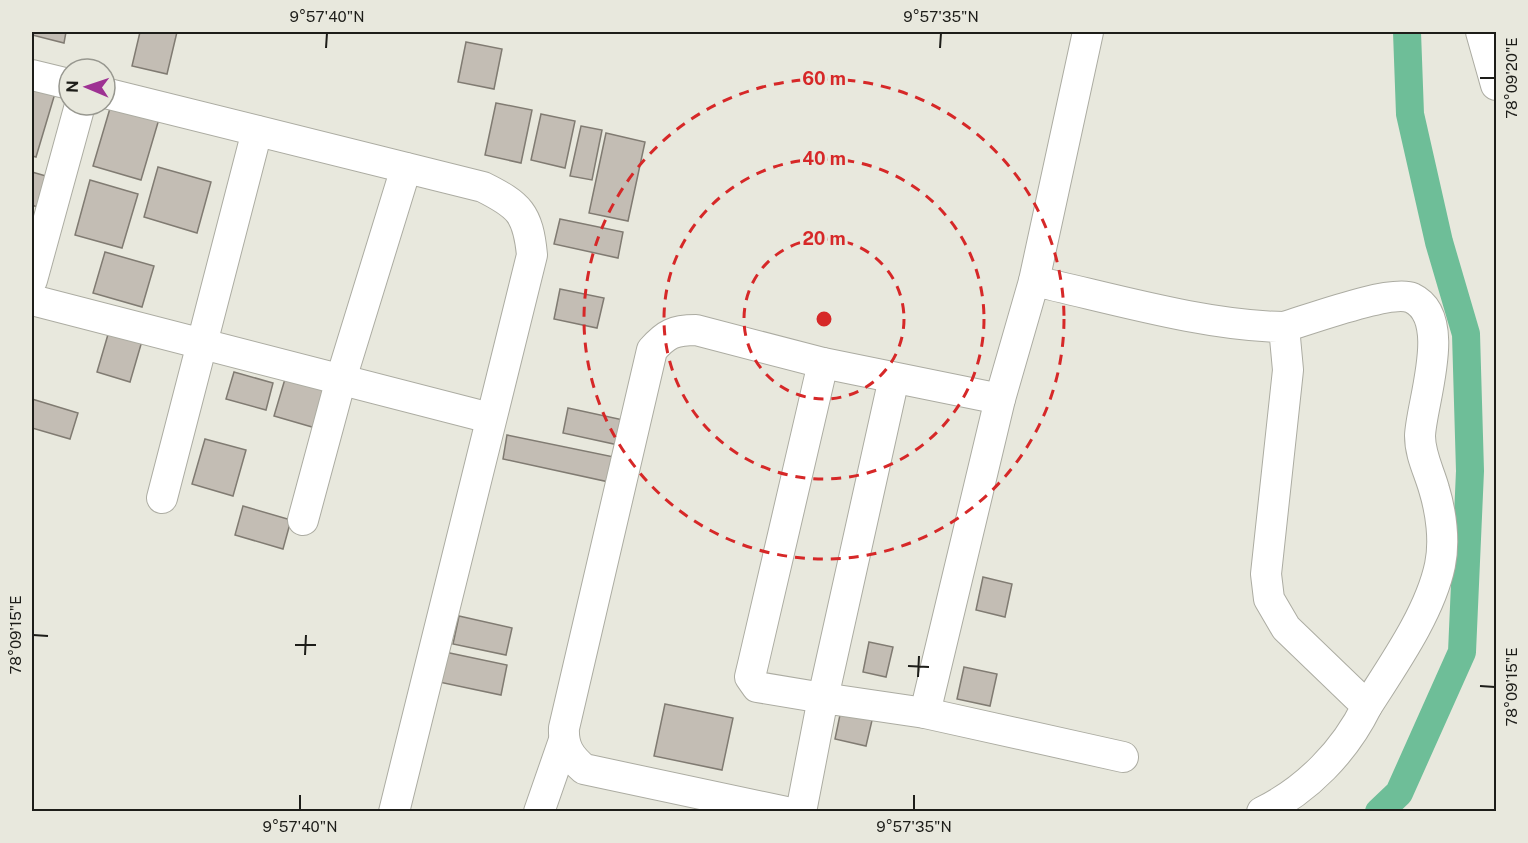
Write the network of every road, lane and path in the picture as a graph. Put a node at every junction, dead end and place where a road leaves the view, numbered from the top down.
1 (1089, 32) edge
2 (1481, 32) edge
3 (32, 75) edge
4 (57, 81) edge
5 (1497, 85) edge
6 (117, 96) edge
7 (77, 117) edge
8 (257, 131) junction
9 (406, 168) junction
10 (32, 280) edge
11 (1034, 281) junction
12 (32, 300) edge
13 (1284, 327) junction
14 (202, 344) junction
15 (823, 363) junction
16 (894, 378) junction
17 (341, 379) junction
18 (1000, 399) junction
19 (490, 418) junction
20 (162, 498) dead end
21 (303, 520) dead end
22 (823, 698) junction
23 (1367, 706) junction
24 (925, 713) junction
25 (563, 743) junction
26 (1123, 757) dead end
27 (394, 812) edge
28 (539, 812) edge
29 (786, 812) edge
30 (801, 812) edge
31 (1262, 812) edge

1 - 11 street
2 - 5 street
3 - 4 street
6 - 8 street
7 - 10 street
8 - 9 street
8 - 14 street
9 - 17 street
9 - 19 street
11 - 13 street
11 - 18 street
12 - 14 street
13 - 23 street
13 - 23 street
14 - 17 street
14 - 20 street
15 - 16 street
15 - 22 street
15 - 25 street
16 - 18 street
16 - 22 street
17 - 19 street
17 - 21 street
18 - 24 street
19 - 27 street
22 - 24 street
22 - 30 street
23 - 31 street
24 - 26 street
25 - 28 street
25 - 29 street

